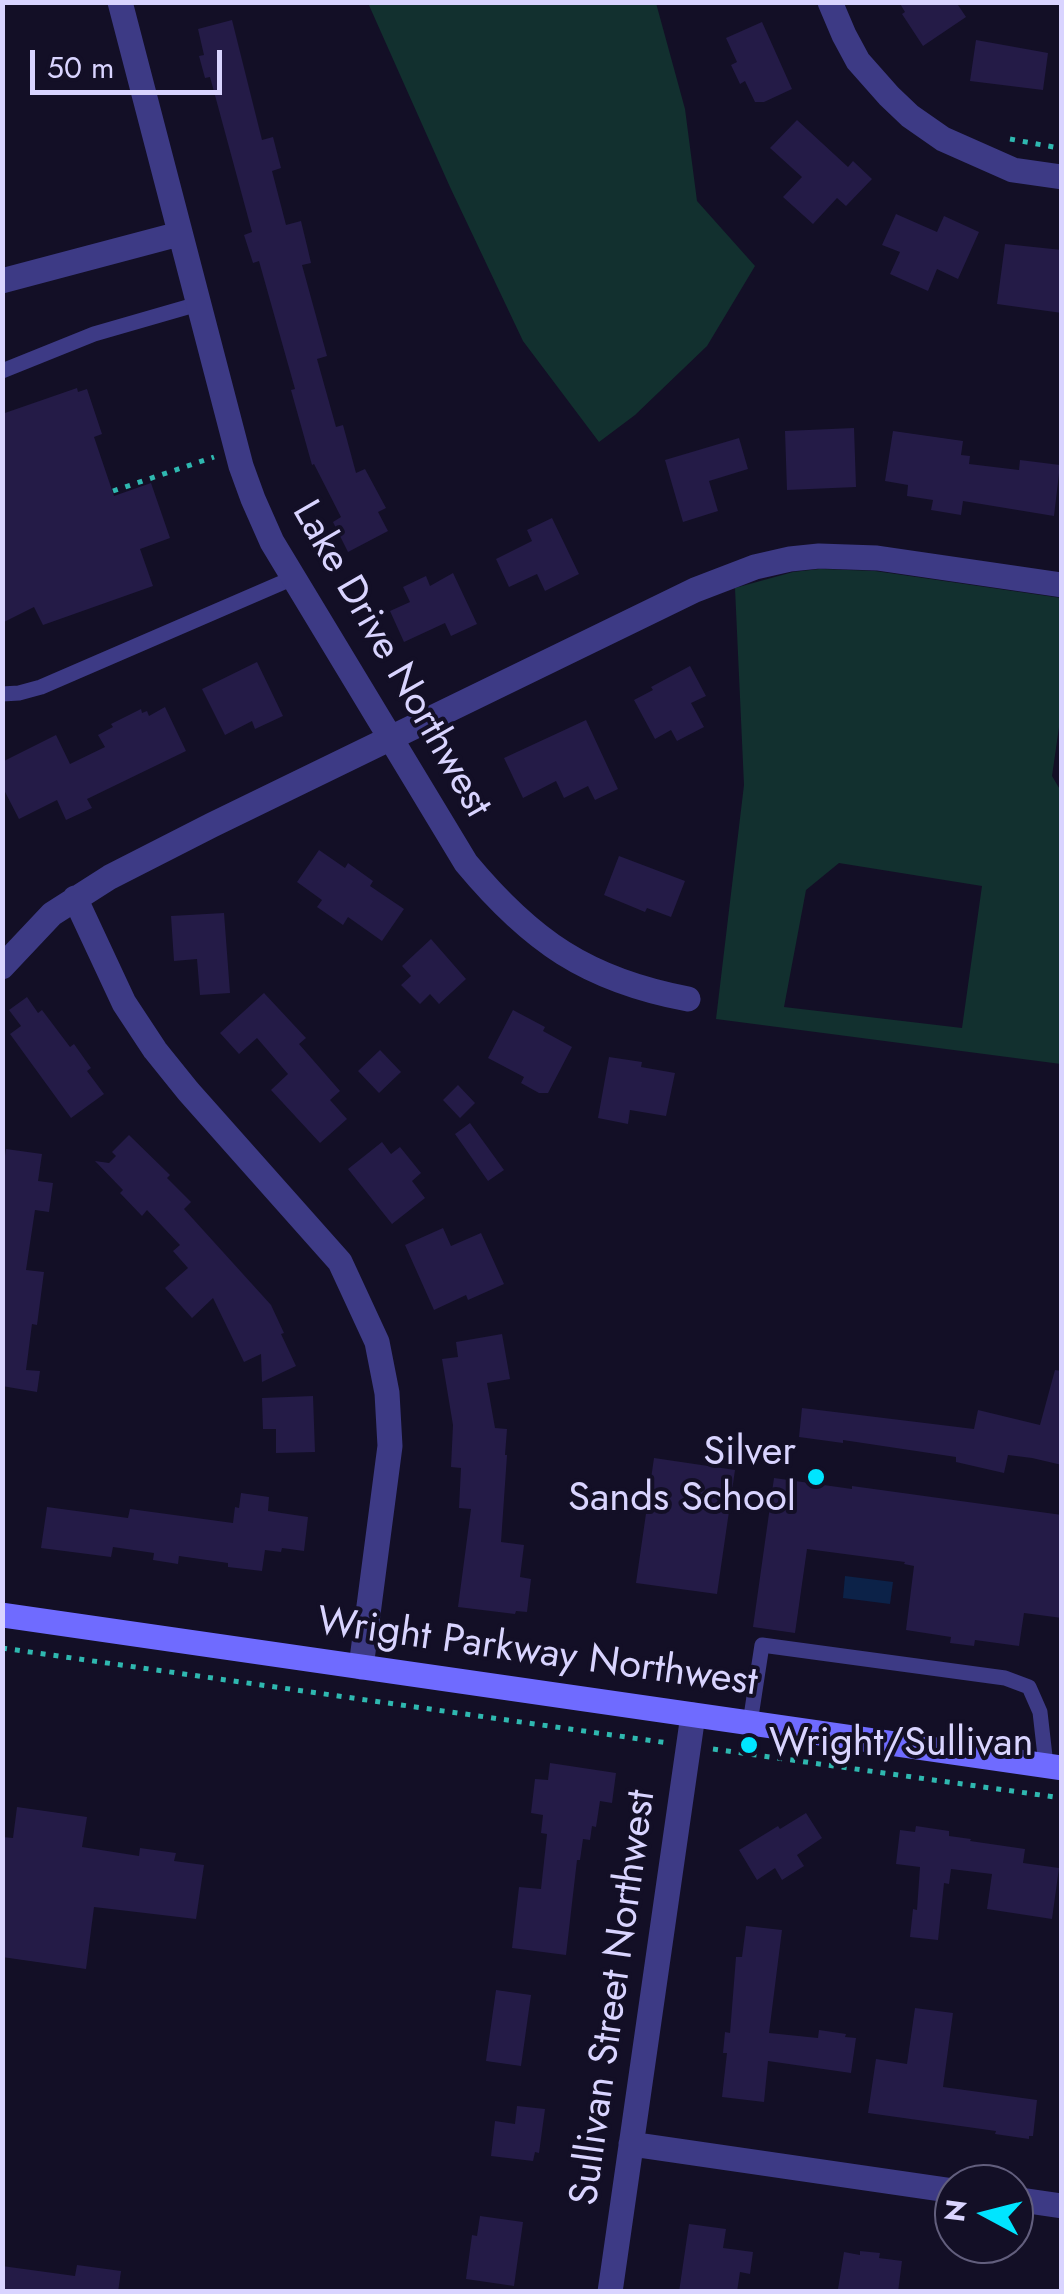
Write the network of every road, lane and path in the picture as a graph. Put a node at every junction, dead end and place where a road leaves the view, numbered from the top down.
1 (120, 2) edge
2 (830, 2) edge
3 (1008, 138) dead end
4 (1062, 149) edge
5 (1062, 176) edge
6 (179, 234) junction
7 (2, 281) edge
8 (198, 304) junction
9 (2, 371) edge
10 (237, 449) junction
11 (112, 491) dead end
12 (293, 578) junction
13 (1062, 585) edge
14 (2, 694) edge
15 (390, 738) junction
16 (75, 898) junction
17 (2, 967) edge
18 (688, 999) dead end
19 (2, 1615) edge
20 (2, 1648) edge
21 (360, 1667) junction
22 (693, 1715) junction
23 (750, 1723) junction
24 (689, 1746) junction
25 (1054, 1767) edge
26 (1062, 1798) edge
27 (631, 2144) junction
28 (934, 2187) edge
29 (1034, 2202) edge
30 (1062, 2206) edge
31 (610, 2292) edge

1 - 6 street, Lake Drive Northwest
2 - 5 street
3 - 4 path
6 - 7 street
6 - 8 street, Lake Drive Northwest
8 - 9 lane
8 - 10 street, Lake Drive Northwest
10 - 11 path
10 - 12 street, Lake Drive Northwest
12 - 14 lane
12 - 15 street, Lake Drive Northwest
13 - 15 street
15 - 16 street
15 - 18 street, Lake Drive Northwest
16 - 17 street
16 - 21 street
19 - 21 street, Wright Parkway Northwest
20 - 24 path
21 - 22 street, Wright Parkway Northwest
22 - 23 street, Wright Parkway Northwest
22 - 24 street, Sullivan Street Northwest
23 - 25 street, Wright Parkway Northwest
23 - 25 lane
24 - 26 path
24 - 27 street, Sullivan Street Northwest
27 - 28 street
27 - 31 street, Sullivan Street Northwest
29 - 30 street

